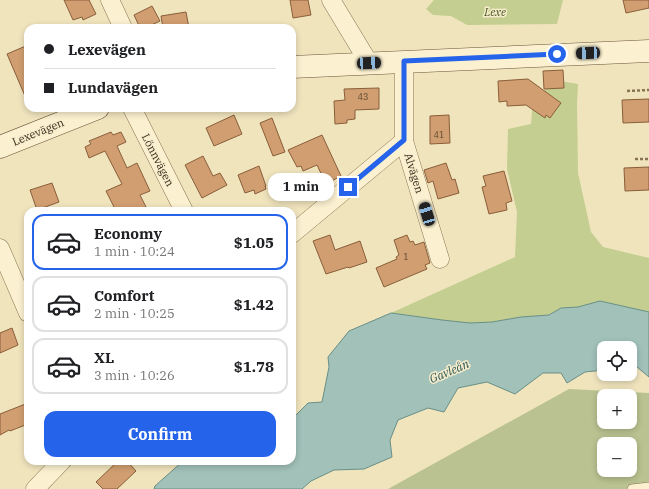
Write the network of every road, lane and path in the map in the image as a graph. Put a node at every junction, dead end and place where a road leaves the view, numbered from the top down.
1 (110, 0) edge
2 (331, 0) edge
3 (121, 24) edge
4 (649, 51) edge
5 (404, 61) junction
6 (369, 63) junction
7 (296, 67) edge
8 (649, 90) edge
9 (627, 91) dead end
10 (88, 112) edge
11 (134, 112) edge
12 (404, 140) junction
13 (0, 149) edge
14 (635, 159) dead end
15 (649, 159) edge
16 (182, 207) edge
17 (296, 231) edge
18 (0, 248) edge
19 (440, 259) dead end
20 (24, 304) edge
21 (58, 465) edge
22 (649, 487) edge
23 (35, 489) edge
24 (632, 489) edge

1 - 3 street
2 - 6 street
4 - 5 street
5 - 6 street
5 - 12 street, Alvägen
6 - 7 street
8 - 9 path
10 - 13 street, Lexevägen
11 - 16 street, Lönnvägen
12 - 17 street
12 - 19 street, Alvägen
14 - 15 path
18 - 20 street
21 - 23 street
22 - 24 lane

